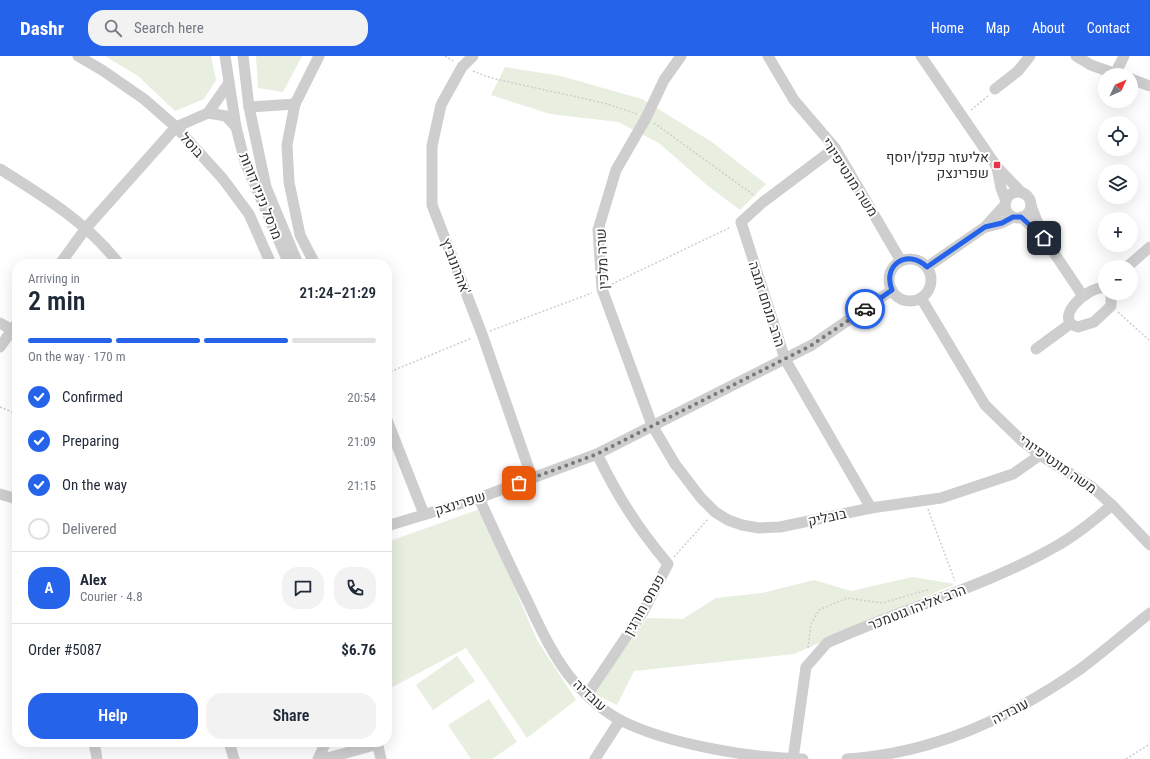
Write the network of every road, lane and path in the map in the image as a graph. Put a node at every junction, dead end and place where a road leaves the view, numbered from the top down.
1 (78, 56) edge
2 (225, 56) edge
3 (243, 56) edge
4 (319, 56) edge
5 (445, 56) edge
6 (473, 56) edge
7 (681, 56) edge
8 (768, 56) edge
9 (921, 56) edge
10 (1030, 56) edge
11 (1076, 56) edge
12 (1124, 56) edge
13 (462, 67) junction
14 (1100, 68) edge
15 (1119, 68) edge
16 (1138, 82) edge
17 (229, 83) junction
18 (1150, 86) edge
19 (995, 89) joint
20 (296, 104) junction
21 (249, 107) junction
22 (208, 113) junction
23 (646, 118) junction
24 (963, 118) junction
25 (236, 127) junction
26 (176, 128) junction
27 (834, 148) junction
28 (997, 167) junction
29 (0, 169) edge
30 (1022, 193) junction
31 (763, 202) junction
32 (1006, 203) junction
33 (1031, 206) junction
34 (1017, 217) junction
35 (741, 222) junction
36 (985, 227) junction
37 (86, 228) junction
38 (1044, 238) junction
39 (1150, 247) edge
40 (64, 259) edge
41 (114, 259) edge
42 (269, 259) edge
43 (287, 259) edge
44 (296, 259) edge
45 (312, 259) edge
46 (901, 260) junction
47 (1135, 260) edge
48 (927, 267) junction
49 (1098, 288) edge
50 (602, 289) junction
51 (892, 290) junction
52 (1083, 296) junction
53 (921, 298) junction
54 (1112, 300) edge
55 (1111, 306) junction
56 (0, 323) edge
57 (1070, 324) junction
58 (12, 326) edge
59 (12, 329) edge
60 (482, 334) junction
61 (1150, 342) edge
62 (0, 347) edge
63 (1036, 349) dead end
64 (785, 359) junction
65 (392, 371) edge
66 (0, 407) edge
67 (12, 412) edge
68 (652, 425) junction
69 (392, 433) edge
70 (597, 454) junction
71 (1040, 455) junction
72 (532, 478) junction
73 (0, 494) edge
74 (12, 498) edge
75 (479, 498) junction
76 (925, 500) junction
77 (1112, 505) junction
78 (871, 508) junction
79 (715, 512) junction
80 (424, 514) junction
81 (392, 524) edge
82 (1150, 545) edge
83 (668, 564) junction
84 (958, 591) junction
85 (940, 598) junction
86 (1150, 613) edge
87 (806, 667) junction
88 (587, 695) junction
89 (620, 720) junction
90 (1150, 744) edge
91 (95, 747) edge
92 (230, 747) edge
93 (324, 747) edge
94 (364, 747) edge
95 (378, 747) edge
96 (97, 759) edge
97 (234, 759) edge
98 (318, 759) edge
99 (324, 759) edge
100 (381, 759) edge
101 (595, 759) edge
102 (793, 759) edge
103 (803, 759) edge
104 (847, 759) edge
105 (1126, 759) edge

1 - 26 street, בוסל
2 - 17 street, מרסל ניניו דורות
3 - 21 street, מרסל ניניו דורות
4 - 20 street
5 - 13 path
6 - 13 street, אהרונוביץ'
7 - 23 street, שרה מלכין
8 - 27 street, משה מונטיפיורי
9 - 24 street
10 - 19 street
11 - 14 street
12 - 15 street
13 - 23 path
13 - 60 street, אהרונוביץ'
16 - 18 street
17 - 22 street
17 - 25 street, מרסל ניניו דורות
19 - 24 path
20 - 21 street
20 - 45 street
21 - 44 street, מרסל ניניו דורות
22 - 25 street
22 - 26 street
23 - 31 path
23 - 50 street, שרה מלכין
24 - 28 street
25 - 43 street, מרסל ניניו דורות
26 - 37 street
26 - 42 street, בוסל
27 - 31 street
27 - 46 street, משה מונטיפיורי
28 - 30 street
28 - 32 street
29 - 37 street
30 - 32 street
30 - 33 street
31 - 35 street
32 - 34 street
32 - 36 street
33 - 34 street
33 - 38 street
34 - 36 street
34 - 38 street
35 - 50 path
35 - 64 street, הרב מנחם זמבה
36 - 48 street
37 - 40 street
37 - 41 street
38 - 52 street
39 - 47 street
46 - 48 street
46 - 51 street
48 - 53 street
49 - 52 street
50 - 60 path
50 - 68 street, שרה מלכין
51 - 53 street
51 - 64 street, שפרינצק
52 - 57 street
53 - 71 street, משה מונטיפיורי
54 - 55 street
55 - 57 street
55 - 61 path
56 - 58 street
57 - 63 street
59 - 62 street
60 - 65 path
60 - 72 street, אהרונוביץ'
64 - 68 street, שפרינצק
64 - 78 street, הרב מנחם זמבה
66 - 67 path
68 - 70 street, שפרינצק
68 - 79 street, בובליק
69 - 80 street
70 - 72 street, שפרינצק
70 - 83 street, פנחס חורגין
71 - 76 street, בובליק
71 - 77 street, משה מונטיפיורי
72 - 75 street, שפרינצק
73 - 74 street
75 - 80 street, שפרינצק
75 - 88 street, עובדיה
76 - 78 street, בובליק
76 - 84 path
77 - 82 street, משה מונטיפיורי
77 - 84 street, הרב אליהו גוטמכר
78 - 79 street, בובליק
79 - 83 path
80 - 81 street, שפרינצק
83 - 88 street, פנחס חורגין
84 - 85 street, הרב אליהו גוטמכר
85 - 87 street, הרב אליהו גוטמכר
85 - 87 path
86 - 104 street, עובדיה
87 - 102 street
88 - 89 street, עובדיה
89 - 101 street
89 - 102 street, עובדיה
90 - 105 path
91 - 96 street
92 - 97 street
93 - 98 street
94 - 99 street
95 - 100 street
102 - 103 street, עובדיה

